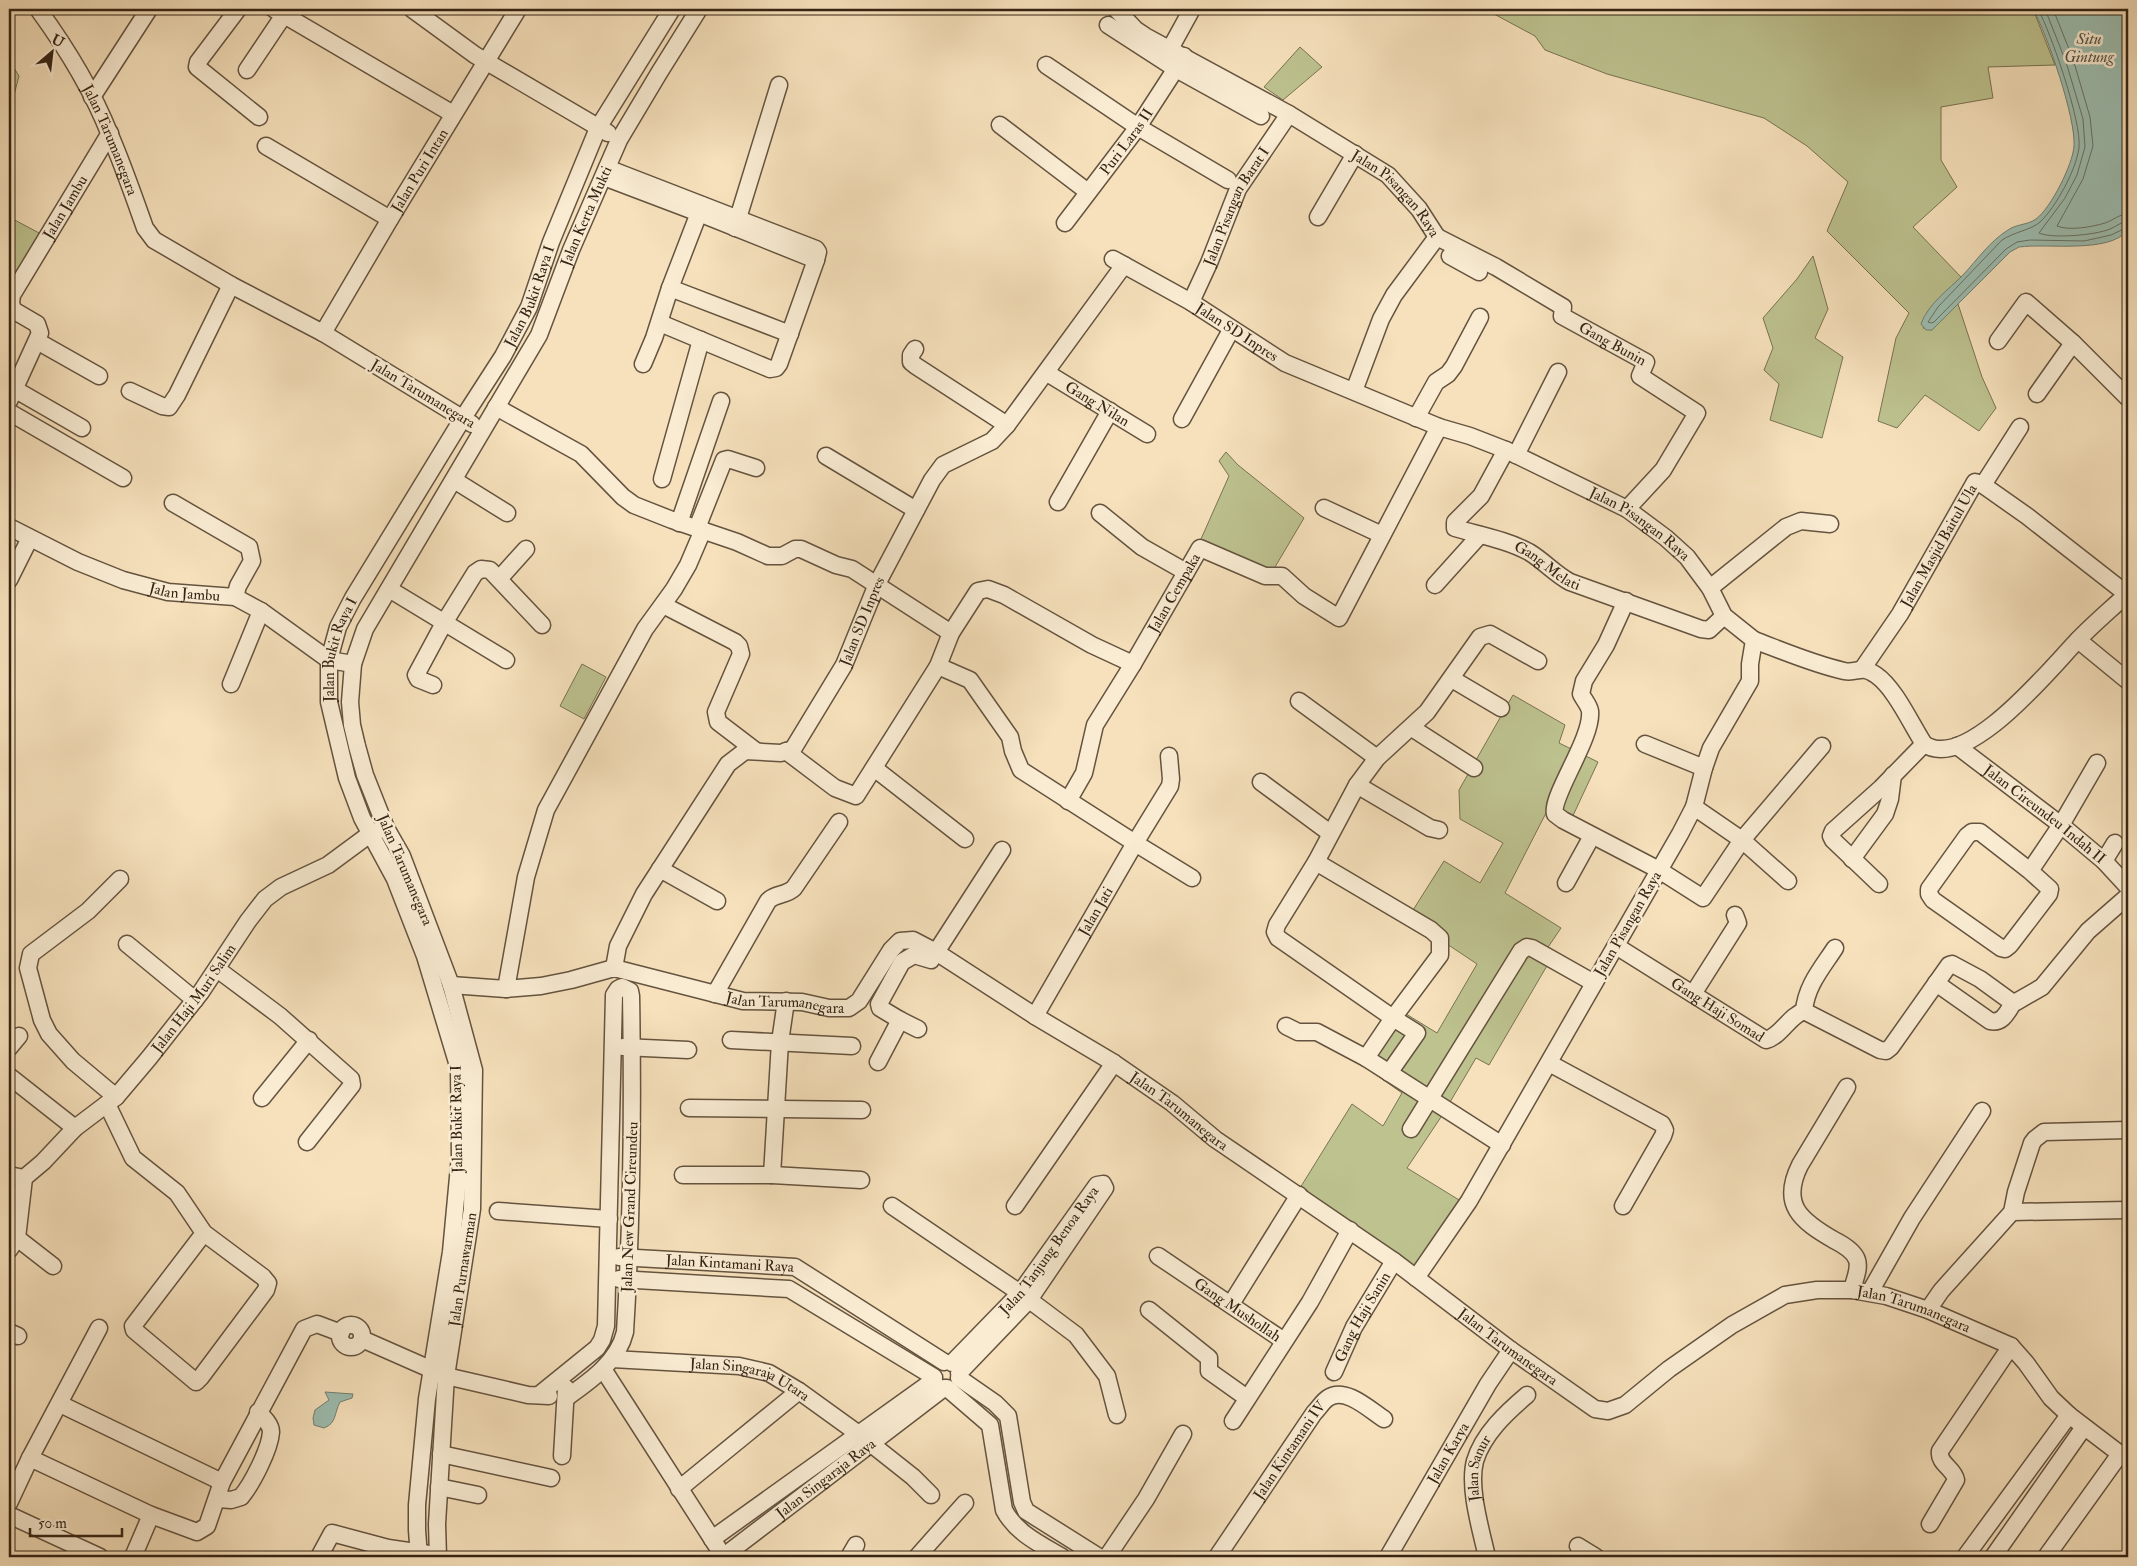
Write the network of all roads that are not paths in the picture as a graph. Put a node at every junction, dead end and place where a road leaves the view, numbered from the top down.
1 (38, 9) edge
2 (149, 9) edge
3 (238, 9) edge
4 (412, 9) edge
5 (518, 9) edge
6 (672, 9) edge
7 (699, 9) edge
8 (1116, 9) edge
9 (1192, 9) edge
10 (282, 11) edge
11 (1108, 25) dead end
12 (485, 61) junction
13 (639, 63) junction
14 (1184, 63) junction
15 (1046, 65) dead end
16 (247, 70) dead end
17 (658, 72) junction
18 (779, 86) dead end
19 (92, 97) junction
20 (453, 114) junction
21 (1289, 114) junction
22 (1261, 116) dead end
23 (259, 117) dead end
24 (1000, 126) dead end
25 (1138, 127) junction
26 (598, 128) junction
27 (110, 133) junction
28 (619, 140) junction
29 (266, 146) dead end
30 (1355, 154) junction
31 (605, 173) junction
32 (1228, 180) dead end
33 (1088, 192) junction
34 (701, 209) junction
35 (1318, 217) dead end
36 (390, 219) junction
37 (1065, 223) dead end
38 (736, 224) junction
39 (1434, 241) junction
40 (551, 242) junction
41 (571, 250) junction
42 (1479, 272) dead end
43 (231, 285) junction
44 (670, 288) junction
45 (1191, 302) junction
46 (11, 311) edge
47 (1480, 316) dead end
48 (660, 323) junction
49 (1232, 330) junction
50 (323, 333) junction
51 (790, 334) junction
52 (700, 340) junction
53 (37, 341) junction
54 (1998, 341) dead end
55 (2073, 344) junction
56 (915, 349) dead end
57 (642, 364) dead end
58 (1047, 372) junction
59 (1558, 372) dead end
60 (99, 376) dead end
61 (1354, 391) junction
62 (130, 392) dead end
63 (2037, 394) dead end
64 (12, 396) edge
65 (2128, 398) edge
66 (721, 401) dead end
67 (496, 406) junction
68 (9, 412) edge
69 (1110, 412) junction
70 (1416, 418) junction
71 (1182, 419) dead end
72 (473, 424) junction
73 (1007, 425) junction
74 (1439, 427) junction
75 (2020, 427) dead end
76 (82, 428) dead end
77 (1147, 434) dead end
78 (1511, 452) junction
79 (826, 456) dead end
80 (756, 468) dead end
81 (123, 478) dead end
82 (662, 479) dead end
83 (454, 480) junction
84 (1983, 485) junction
85 (1058, 502) dead end
86 (173, 503) dead end
87 (1324, 508) dead end
88 (1627, 509) junction
89 (916, 510) junction
90 (508, 513) dead end
91 (1100, 513) dead end
92 (679, 523) junction
93 (1830, 524) dead end
94 (9, 527) edge
95 (700, 529) junction
96 (1382, 535) junction
97 (1480, 535) junction
98 (30, 538) junction
99 (526, 549) dead end
100 (1186, 572) junction
101 (500, 579) junction
102 (9, 580) edge
103 (877, 584) junction
104 (1434, 585) dead end
105 (1710, 588) junction
106 (389, 589) junction
107 (2127, 595) edge
108 (235, 598) junction
109 (1626, 600) junction
110 (669, 608) dead end
111 (261, 611) junction
112 (1724, 616) junction
113 (444, 623) junction
114 (542, 625) dead end
115 (951, 633) junction
116 (1754, 640) junction
117 (2078, 640) junction
118 (506, 660) dead end
119 (1538, 661) dead end
120 (341, 662) junction
121 (1134, 664) junction
122 (938, 666) junction
123 (1863, 668) junction
124 (1452, 679) junction
125 (2128, 681) edge
126 (231, 684) dead end
127 (433, 685) dead end
128 (1299, 701) dead end
129 (329, 702) junction
130 (350, 702) junction
131 (1502, 708) dead end
132 (1412, 728) junction
133 (1645, 744) dead end
134 (1924, 744) junction
135 (1822, 746) dead end
136 (1957, 746) junction
137 (786, 751) junction
138 (756, 752) junction
139 (1169, 756) dead end
140 (1377, 758) junction
141 (2097, 763) dead end
142 (874, 768) junction
143 (1474, 768) dead end
144 (1704, 768) junction
145 (1893, 775) junction
146 (1261, 782) dead end
147 (1357, 785) junction
148 (1068, 801) junction
149 (1694, 807) junction
150 (840, 822) dead end
151 (2061, 825) junction
152 (1439, 830) dead end
153 (377, 831) junction
154 (1330, 834) junction
155 (1592, 836) junction
156 (965, 839) dead end
157 (1742, 840) junction
158 (1135, 843) junction
159 (2114, 843) dead end
160 (1002, 850) dead end
161 (1852, 859) junction
162 (2104, 861) junction
163 (1316, 862) junction
164 (660, 870) junction
165 (1659, 870) junction
166 (2030, 871) junction
167 (1192, 878) dead end
168 (120, 880) dead end
169 (1788, 881) dead end
170 (1566, 883) dead end
171 (1879, 884) dead end
172 (2128, 887) edge
173 (2128, 896) edge
174 (716, 901) dead end
175 (1735, 915) dead end
176 (127, 944) dead end
177 (1616, 946) junction
178 (1835, 948) dead end
179 (936, 952) junction
180 (614, 968) junction
181 (217, 969) junction
182 (1594, 983) junction
183 (1936, 983) junction
184 (451, 985) junction
185 (506, 989) junction
186 (715, 994) junction
187 (1693, 994) junction
188 (195, 1000) junction
189 (786, 1001) junction
190 (2013, 1004) junction
191 (1804, 1011) junction
192 (1036, 1016) junction
193 (1393, 1018) junction
194 (900, 1020) junction
195 (1286, 1026) dead end
196 (918, 1030) dead end
197 (309, 1040) junction
198 (730, 1040) dead end
199 (780, 1042) junction
200 (852, 1046) dead end
201 (613, 1047) junction
202 (632, 1047) junction
203 (688, 1050) dead end
204 (1366, 1058) junction
205 (878, 1062) dead end
206 (1114, 1063) junction
207 (1549, 1063) junction
208 (1392, 1075) junction
209 (9, 1076) edge
210 (1848, 1087) dead end
211 (262, 1098) dead end
212 (1429, 1098) junction
213 (112, 1100) junction
214 (689, 1108) dead end
215 (776, 1109) junction
216 (862, 1110) dead end
217 (1982, 1112) dead end
218 (75, 1128) junction
219 (1411, 1129) dead end
220 (2128, 1130) edge
221 (307, 1142) dead end
222 (1502, 1145) junction
223 (683, 1174) dead end
224 (772, 1175) junction
225 (16, 1177) edge
226 (861, 1180) dead end
227 (1299, 1195) junction
228 (892, 1206) dead end
229 (1015, 1206) dead end
230 (1623, 1206) dead end
231 (2128, 1210) edge
232 (498, 1211) dead end
233 (2012, 1212) junction
234 (609, 1219) junction
235 (1350, 1230) junction
236 (204, 1233) junction
237 (13, 1244) edge
238 (458, 1254) junction
239 (1158, 1256) dead end
240 (608, 1257) junction
241 (630, 1257) junction
242 (1394, 1262) junction
243 (53, 1266) dead end
244 (607, 1278) junction
245 (1416, 1278) junction
246 (628, 1279) junction
247 (1852, 1290) junction
248 (1870, 1292) junction
249 (1025, 1297) junction
250 (1231, 1304) junction
251 (1148, 1310) dead end
252 (1928, 1310) junction
253 (99, 1328) dead end
254 (1284, 1341) junction
255 (2012, 1346) junction
256 (1511, 1350) junction
257 (607, 1364) junction
258 (1334, 1372) dead end
259 (439, 1373) junction
260 (566, 1374) junction
261 (947, 1376) junction
262 (799, 1392) junction
263 (1527, 1394) dead end
264 (539, 1395) junction
265 (566, 1398) junction
266 (1248, 1398) junction
267 (60, 1404) junction
268 (258, 1412) junction
269 (1117, 1415) dead end
270 (2069, 1415) junction
271 (1384, 1419) dead end
272 (1233, 1421) dead end
273 (2084, 1427) junction
274 (1183, 1434) dead end
275 (866, 1439) junction
276 (422, 1455) junction
277 (441, 1456) junction
278 (562, 1456) dead end
279 (30, 1458) junction
280 (2124, 1458) edge
281 (551, 1478) dead end
282 (222, 1482) junction
283 (439, 1487) junction
284 (679, 1489) junction
285 (776, 1494) junction
286 (478, 1495) dead end
287 (932, 1495) dead end
288 (218, 1499) junction
289 (966, 1502) dead end
290 (1022, 1502) junction
291 (9, 1503) edge
292 (786, 1509) junction
293 (1004, 1510) junction
294 (151, 1514) junction
295 (9, 1515) edge
296 (1930, 1524) dead end
297 (712, 1539) junction
298 (1578, 1546) dead end
299 (428, 1555) edge
300 (100, 1557) edge
301 (133, 1557) edge
302 (319, 1557) edge
303 (724, 1557) edge
304 (917, 1557) edge
305 (1062, 1557) edge
306 (1099, 1557) edge
307 (1107, 1557) edge
308 (1217, 1557) edge
309 (1388, 1557) edge
310 (1487, 1557) edge
311 (1596, 1557) edge
312 (1965, 1557) edge
313 (1993, 1557) edge
314 (2046, 1557) edge

1 - 19 street, Jalan Tarumanegara
2 - 19 street
3 - 23 street
4 - 12 street
5 - 12 street, Jalan Puri Intan
6 - 13 street, Jalan Bukit Raya I
7 - 17 street, Jalan Kerta Mukti
8 - 14 street, Jalan Pisangan Raya
9 - 14 street, Puri Laras II
10 - 16 street
10 - 20 street
11 - 14 street
12 - 20 street, Jalan Puri Intan
12 - 26 street
13 - 17 street
13 - 26 street, Jalan Bukit Raya I
14 - 21 street, Jalan Pisangan Raya
14 - 22 street
14 - 25 street, Puri Laras II
15 - 25 street
17 - 28 street, Jalan Kerta Mukti
18 - 38 street
19 - 27 street, Jalan Tarumanegara
20 - 36 street, Jalan Puri Intan
21 - 30 street, Jalan Pisangan Raya
21 - 45 street, Jalan Pisangan Barat I
24 - 33 street
25 - 32 street
25 - 33 street, Puri Laras II
26 - 28 street
26 - 40 street, Jalan Bukit Raya I
27 - 43 street, Jalan Tarumanegara
27 - 46 street, Jalan Jambu
28 - 31 street, Jalan Kerta Mukti
29 - 36 street
30 - 35 street
30 - 39 street, Jalan Pisangan Raya
31 - 34 street
31 - 41 street, Jalan Kerta Mukti
33 - 37 street, Puri Laras II
34 - 38 street
34 - 44 street
36 - 50 street, Jalan Puri Intan
38 - 51 street
39 - 42 street
39 - 61 street, Jalan Pisangan Raya
39 - 88 street, Gang Bunin
40 - 41 street
40 - 72 street, Jalan Bukit Raya I
41 - 67 street, Jalan Kerta Mukti
43 - 50 street, Jalan Tarumanegara
43 - 62 street
44 - 48 street
44 - 51 street
45 - 49 street, Jalan SD Inpres
45 - 58 street, Jalan SD Inpres
46 - 53 street
47 - 70 street
48 - 52 street
48 - 57 street
49 - 61 street, Jalan SD Inpres
49 - 71 street
50 - 72 street, Jalan Tarumanegara
51 - 52 street
52 - 82 street
53 - 60 street
53 - 64 street
54 - 55 street
55 - 63 street
55 - 65 street
56 - 73 street
58 - 69 street, Gang Nilan
58 - 73 street, Jalan SD Inpres
59 - 78 street
61 - 70 street, Jalan Pisangan Raya
64 - 76 street
66 - 92 street
67 - 72 street, Jalan Kerta Mukti
67 - 92 street
68 - 81 street
69 - 77 street, Gang Nilan
69 - 85 street
70 - 74 street, Jalan Pisangan Raya
72 - 83 street, Jalan Tarumanegara
72 - 120 street, Jalan Bukit Raya I
73 - 89 street, Jalan SD Inpres
74 - 78 street, Jalan Pisangan Raya
74 - 96 street, Jalan Cempaka
75 - 84 street
78 - 88 street, Jalan Pisangan Raya
78 - 97 street, Gang Melati
79 - 89 street
80 - 95 street
83 - 90 street
83 - 106 street, Jalan Tarumanegara
84 - 107 street, Jalan Masjid Baitul Ula
84 - 123 street, Jalan Masjid Baitul Ula
86 - 108 street
87 - 96 street
88 - 105 street, Jalan Pisangan Raya
89 - 103 street, Jalan SD Inpres
91 - 100 street
92 - 95 street
93 - 105 street
94 - 98 street, Jalan Jambu
95 - 103 street
95 - 185 street
96 - 100 street, Jalan Cempaka
97 - 104 street
97 - 109 street, Gang Melati
98 - 102 street
98 - 108 street, Jalan Jambu
99 - 101 street
100 - 121 street, Jalan Cempaka
101 - 113 street
101 - 114 street
103 - 115 street
103 - 137 street, Jalan SD Inpres
105 - 112 street, Jalan Pisangan Raya
106 - 113 street
106 - 120 street, Jalan Tarumanegara
107 - 117 street, Jalan Masjid Baitul Ula
108 - 111 street, Jalan Jambu
109 - 112 street, Gang Melati
109 - 155 street
110 - 138 street
111 - 120 street, Jalan Jambu
111 - 126 street
112 - 116 street, Jalan Pisangan Raya
113 - 118 street
113 - 127 street
115 - 121 street
115 - 122 street
116 - 123 street
116 - 144 street, Jalan Pisangan Raya
117 - 125 street
117 - 136 street, Jalan Masjid Baitul Ula
119 - 124 street
120 - 129 street, Jalan Bukit Raya I
120 - 130 street, Jalan Tarumanegara
121 - 148 street, Jalan Cempaka
122 - 142 street
122 - 148 street
123 - 134 street
124 - 131 street
124 - 132 street
128 - 140 street
129 - 130 street
129 - 153 street, Jalan Bukit Raya I
130 - 153 street, Jalan Tarumanegara
132 - 140 street
132 - 143 street
133 - 144 street
134 - 136 street, Jalan Masjid Baitul Ula
134 - 145 street
135 - 157 street
136 - 151 street, Jalan Cireundeu Indah II
137 - 138 street
137 - 142 street
138 - 164 street
139 - 158 street, Jalan Jati
140 - 147 street
141 - 151 street
142 - 156 street
144 - 149 street, Jalan Pisangan Raya
145 - 161 street
145 - 161 street
146 - 154 street
147 - 152 street
147 - 154 street
148 - 158 street
149 - 157 street
149 - 165 street, Jalan Pisangan Raya
150 - 186 street
151 - 162 street, Jalan Cireundeu Indah II
151 - 166 street
153 - 181 street, Jalan Haji Muri Salim
153 - 184 street, Jalan Tarumanegara
153 - 238 street, Jalan Bukit Raya I
154 - 163 street
155 - 165 street
155 - 170 street
157 - 165 street
157 - 169 street
158 - 167 street
158 - 192 street, Jalan Jati
159 - 162 street
160 - 179 street
161 - 171 street
162 - 172 street, Jalan Cireundeu Indah II
163 - 193 street
163 - 193 street
164 - 174 street
164 - 180 street
165 - 177 street, Jalan Pisangan Raya
166 - 166 street
168 - 213 street
173 - 190 street
175 - 187 street
176 - 188 street
177 - 182 street, Jalan Pisangan Raya
177 - 187 street, Gang Haji Somad
178 - 191 street
179 - 189 street, Jalan Tarumanegara
179 - 192 street, Jalan Tarumanegara
179 - 194 street
180 - 185 street
180 - 186 street, Jalan Tarumanegara
181 - 188 street, Jalan Haji Muri Salim
181 - 197 street
182 - 207 street, Jalan Pisangan Raya
182 - 212 street
183 - 190 street
183 - 190 street
183 - 191 street
184 - 185 street
184 - 238 street, Jalan Purnawarman
186 - 189 street, Jalan Tarumanegara
187 - 191 street, Gang Haji Somad
188 - 213 street, Jalan Haji Muri Salim
189 - 199 street
192 - 206 street, Jalan Tarumanegara
193 - 204 street
193 - 208 street
194 - 196 street
194 - 205 street
195 - 204 street
197 - 211 street
197 - 221 street
198 - 199 street
199 - 200 street
199 - 215 street
201 - 202 street
201 - 202 street, Jalan New Grand Cireundeu
201 - 234 street
202 - 203 street
202 - 241 street, Jalan New Grand Cireundeu
204 - 208 street
206 - 227 street, Jalan Tarumanegara
206 - 229 street
207 - 222 street, Jalan Pisangan Raya
207 - 230 street
208 - 212 street
209 - 218 street
210 - 247 street
212 - 219 street
212 - 222 street
213 - 218 street, Jalan Haji Muri Salim
213 - 236 street
214 - 215 street
215 - 216 street
215 - 224 street
217 - 248 street
218 - 225 street, Jalan Haji Muri Salim
220 - 233 street
222 - 245 street, Jalan Pisangan Raya
223 - 224 street
224 - 226 street
225 - 237 street
227 - 235 street, Jalan Tarumanegara
227 - 250 street
228 - 249 street
231 - 233 street
232 - 234 street
233 - 252 street
234 - 240 street
235 - 242 street, Jalan Tarumanegara
235 - 254 street, Gang Mushollah
236 - 236 street
237 - 243 street
238 - 259 street, Jalan Purnawarman
239 - 250 street, Gang Mushollah
240 - 241 street, Jalan Kintamani Raya
240 - 244 street
241 - 246 street, Jalan New Grand Cireundeu
241 - 261 street, Jalan Kintamani Raya
242 - 245 street, Jalan Tarumanegara
242 - 258 street, Gang Haji Sanin
244 - 246 street, Jalan Kintamani Raya
244 - 260 street
245 - 256 street, Jalan Tarumanegara
246 - 257 street, Jalan New Grand Cireundeu
246 - 261 street, Jalan Kintamani Raya
247 - 248 street, Jalan Tarumanegara
247 - 256 street, Jalan Tarumanegara
248 - 252 street, Jalan Tarumanegara
249 - 249 street, Jalan Tanjung Benoa Raya
249 - 261 street, Jalan Tanjung Benoa Raya
249 - 269 street
250 - 254 street, Gang Mushollah
251 - 266 street
252 - 255 street, Jalan Tarumanegara
253 - 267 street
254 - 266 street
255 - 270 street, Jalan Tarumanegara
255 - 296 street
256 - 309 street, Jalan Karya
257 - 262 street, Jalan Singaraja Utara
257 - 265 street, Jalan New Grand Cireundeu
257 - 284 street, Jalan Singaraja Raya
259 - 264 street
259 - 268 street
259 - 276 street
259 - 277 street, Jalan Purnawarman
260 - 264 street
260 - 265 street
261 - 275 street, Jalan Singaraja Raya
261 - 290 street, Jalan Kintamani Raya
261 - 293 street, Jalan Kintamani Raya
262 - 275 street, Jalan Singaraja Utara
262 - 284 street
263 - 310 street, Jalan Sanur
264 - 265 street
265 - 278 street
266 - 272 street
267 - 279 street
267 - 282 street
268 - 282 street
268 - 288 street
270 - 273 street, Jalan Tarumanegara
270 - 312 street
271 - 308 street, Jalan Kintamani IV
273 - 280 street, Jalan Tarumanegara
273 - 313 street
274 - 307 street
275 - 285 street, Jalan Singaraja Raya
275 - 287 street, Jalan Singaraja Utara
275 - 292 street, Jalan Singaraja Raya
276 - 277 street
276 - 299 street
277 - 281 street
277 - 283 street, Jalan Purnawarman
279 - 291 street
279 - 294 street
280 - 314 street
282 - 288 street
283 - 286 street
283 - 299 street, Jalan Purnawarman
284 - 297 street, Jalan Singaraja Raya
285 - 292 street
285 - 297 street, Jalan Singaraja Raya
288 - 294 street
289 - 304 street
290 - 293 street
290 - 306 street
292 - 303 street, Jalan Singaraja Raya
293 - 305 street, Jalan Kintamani Raya
294 - 301 street
295 - 300 street
297 - 303 street, Jalan Singaraja Raya
298 - 311 street
299 - 302 street

